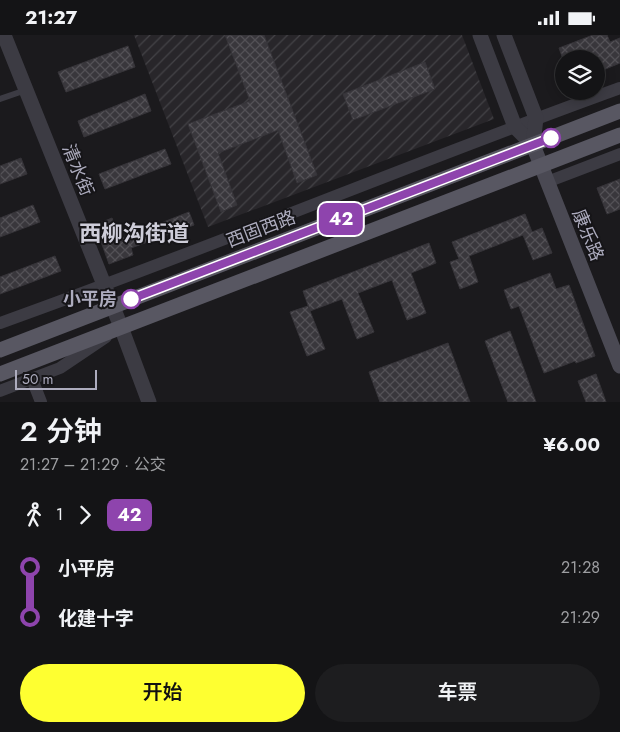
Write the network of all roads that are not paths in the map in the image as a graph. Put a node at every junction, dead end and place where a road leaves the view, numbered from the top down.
1 (4, 35) edge
2 (480, 35) edge
3 (504, 35) edge
4 (620, 88) edge
5 (26, 90) junction
6 (0, 99) edge
7 (620, 111) edge
8 (536, 118) junction
9 (515, 127) junction
10 (620, 135) edge
11 (533, 145) junction
12 (620, 154) edge
13 (541, 166) junction
14 (547, 182) junction
15 (104, 286) junction
16 (112, 307) junction
17 (0, 323) edge
18 (121, 327) junction
19 (0, 350) edge
20 (620, 366) edge
21 (0, 374) edge
22 (32, 379) junction
23 (0, 391) edge
24 (41, 402) edge
25 (149, 402) edge

1 - 5 street, 清水街
2 - 9 street, 康乐路
3 - 8 street, 康乐路
4 - 8 street
5 - 6 lane
5 - 15 street, 清水街
7 - 11 main road, 西固西路
8 - 9 street
8 - 11 street, 康乐路
9 - 11 street, 康乐路
9 - 15 street
10 - 13 main road
11 - 13 main road, 康乐路
11 - 16 main road, 西固西路
12 - 14 street
13 - 14 main road, 康乐路
13 - 18 main road
14 - 20 main road, 康乐路
15 - 16 street, 清水街
15 - 17 street
16 - 18 street, 清水街
16 - 19 main road, 西固西路
18 - 21 main road
18 - 22 street
18 - 25 street, 清水街
22 - 23 street
22 - 24 street

